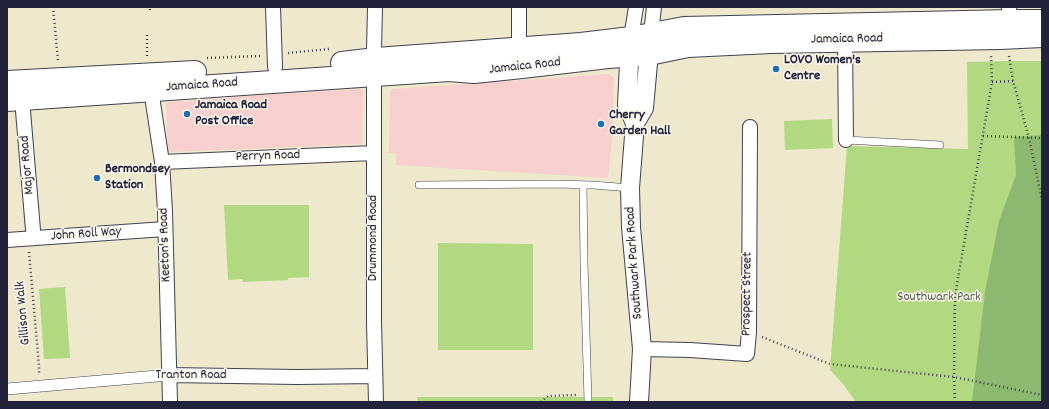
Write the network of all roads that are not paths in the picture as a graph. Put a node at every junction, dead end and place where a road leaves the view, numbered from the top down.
1 (273, 7) edge
2 (375, 7) edge
3 (519, 7) edge
4 (636, 7) edge
5 (654, 7) edge
6 (1010, 22) edge
7 (1042, 22) edge
8 (1042, 36) edge
9 (845, 40) junction
10 (640, 46) junction
11 (519, 49) junction
12 (275, 67) junction
13 (375, 67) junction
14 (7, 82) edge
15 (152, 89) junction
16 (15, 99) edge
17 (750, 127) dead end
18 (846, 140) joint
19 (940, 145) dead end
20 (374, 153) junction
21 (162, 162) junction
22 (419, 185) dead end
23 (583, 185) junction
24 (630, 188) junction
25 (165, 229) junction
26 (33, 234) junction
27 (7, 240) edge
28 (642, 348) junction
29 (169, 375) junction
30 (375, 376) junction
31 (7, 389) edge
32 (588, 398) road end
33 (170, 402) edge
34 (376, 402) edge
35 (639, 402) edge

1 - 12 street
2 - 13 street, Drummond Road
3 - 11 street
4 - 10 street
5 - 10 street
6 - 7 main road, Jamaica Road
6 - 8 main road, Jamaica Road
6 - 9 main road, Jamaica Road
6 - 10 main road, Jamaica Road
9 - 10 main road, Jamaica Road
9 - 18 street
10 - 11 main road, Jamaica Road
10 - 13 main road, Jamaica Road
10 - 24 street, Southwark Park Road
11 - 13 main road, Jamaica Road
12 - 13 main road, Jamaica Road
12 - 14 main road, Jamaica Road
13 - 15 main road, Jamaica Road
13 - 20 street, Drummond Road
15 - 16 main road, Jamaica Road
15 - 21 street, Keeton's Road
16 - 26 street, Major Road
17 - 28 street, Prospect Street
18 - 19 lane
20 - 21 street, Perryn Road
20 - 30 street, Drummond Road
21 - 25 street, Keeton's Road
22 - 23 lane
23 - 24 lane
23 - 32 lane
24 - 28 street, Southwark Park Road
25 - 26 street, John Roll Way
25 - 29 street, Keeton's Road
26 - 27 street, John Roll Way
28 - 35 street, Southwark Park Road
29 - 30 street, Tranton Road
29 - 31 street, Tranton Road
29 - 33 street, Keeton's Road
30 - 34 street, Drummond Road

